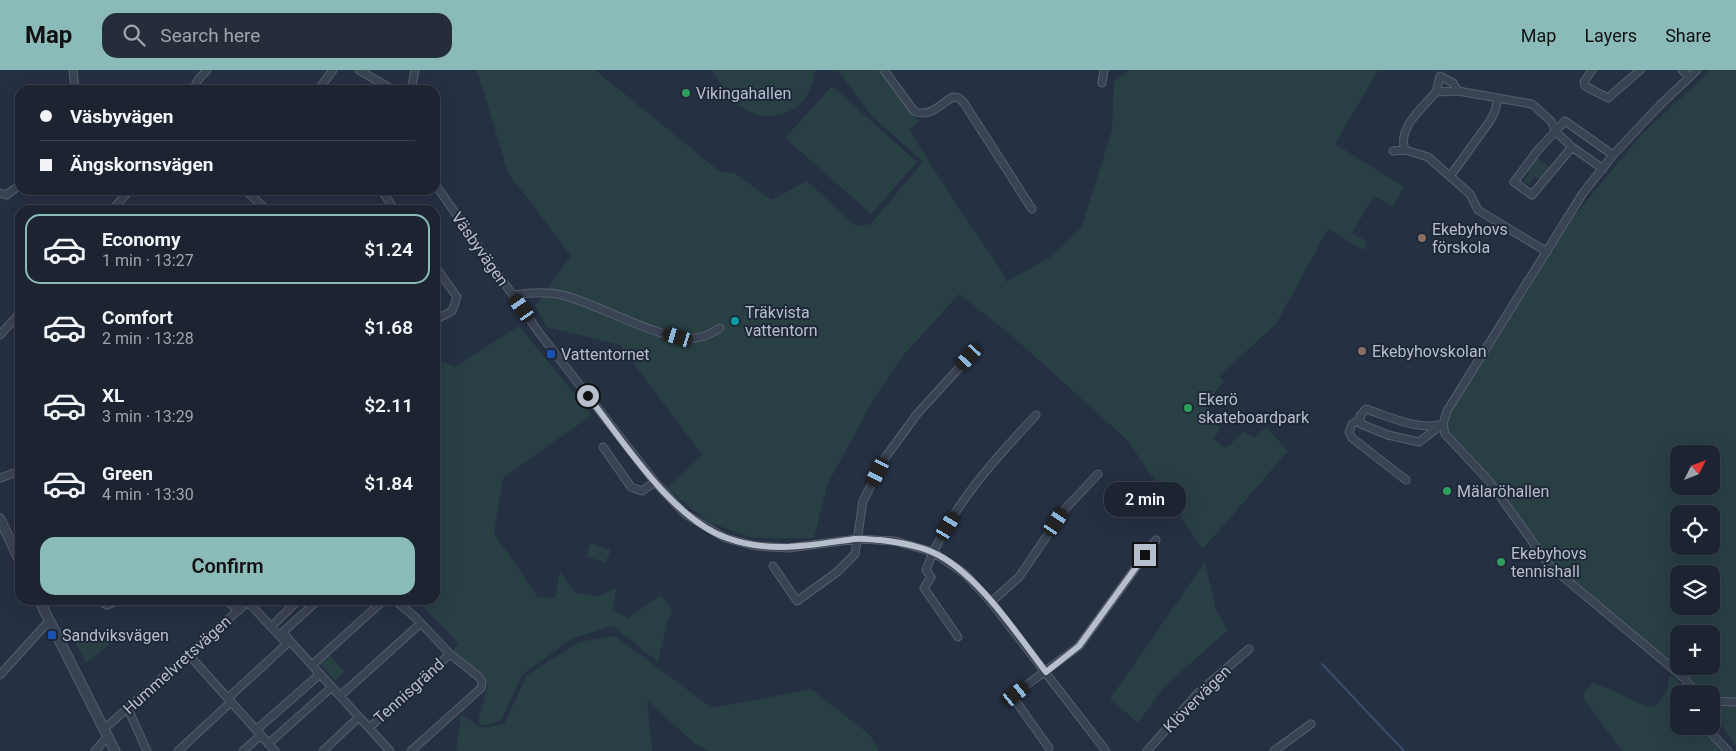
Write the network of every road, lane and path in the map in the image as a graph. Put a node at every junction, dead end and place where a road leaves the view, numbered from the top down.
1 (73, 70) edge
2 (207, 70) edge
3 (333, 70) edge
4 (359, 70) edge
5 (415, 70) edge
6 (884, 70) edge
7 (1104, 70) edge
8 (1592, 70) edge
9 (1640, 70) edge
10 (1682, 70) edge
11 (1697, 70) edge
12 (1689, 77) junction
13 (1102, 84) dead end
14 (74, 85) edge
15 (196, 85) edge
16 (322, 85) edge
17 (384, 85) edge
18 (412, 85) edge
19 (1458, 91) junction
20 (1436, 92) junction
21 (1498, 98) junction
22 (1556, 132) junction
23 (1572, 147) junction
24 (1392, 150) dead end
25 (1405, 150) junction
26 (1613, 156) junction
27 (1603, 169) junction
28 (1451, 175) junction
29 (15, 188) edge
30 (440, 191) edge
31 (0, 193) edge
32 (125, 195) edge
33 (250, 195) edge
34 (1532, 195) junction
35 (1527, 202) dead end
36 (116, 205) edge
37 (262, 205) edge
38 (1032, 209) dead end
39 (1547, 252) junction
40 (440, 273) edge
41 (513, 295) junction
42 (440, 317) edge
43 (15, 318) edge
44 (720, 328) dead end
45 (0, 335) edge
46 (969, 357) dead end
47 (1036, 415) dead end
48 (1360, 418) junction
49 (1442, 424) junction
50 (603, 447) dead end
51 (15, 473) edge
52 (1098, 474) dead end
53 (0, 478) edge
54 (1406, 480) dead end
55 (655, 482) junction
56 (0, 519) edge
57 (857, 539) junction
58 (1156, 540) dead end
59 (15, 550) edge
60 (933, 552) junction
61 (773, 566) dead end
62 (991, 602) junction
63 (41, 605) edge
64 (232, 605) edge
65 (245, 605) edge
66 (253, 605) edge
67 (293, 605) edge
68 (313, 605) edge
69 (378, 605) edge
70 (401, 605) edge
71 (238, 611) junction
72 (49, 621) junction
73 (421, 623) junction
74 (271, 626) junction
75 (958, 637) dead end
76 (288, 642) junction
77 (1249, 649) dead end
78 (450, 654) junction
79 (189, 655) junction
80 (312, 665) junction
81 (1046, 672) junction
82 (320, 674) junction
83 (0, 675) edge
84 (1692, 685) edge
85 (332, 687) junction
86 (340, 696) junction
87 (230, 700) junction
88 (1720, 701) edge
89 (1736, 702) edge
90 (128, 709) junction
91 (360, 718) junction
92 (1311, 724) dead end
93 (369, 728) junction
94 (106, 733) junction
95 (258, 733) junction
96 (1713, 735) edge
97 (268, 744) junction
98 (1048, 748) dead end
99 (388, 750) edge
100 (94, 751) edge
101 (115, 751) edge
102 (147, 751) edge
103 (178, 751) edge
104 (243, 751) edge
105 (275, 751) edge
106 (323, 751) edge
107 (411, 751) edge
108 (1106, 751) edge
109 (1147, 751) edge
110 (1274, 751) edge
111 (1728, 751) edge

1 - 14 street
2 - 15 street
3 - 16 street
4 - 17 street
5 - 18 street
6 - 38 street
7 - 13 street
8 - 9 street
10 - 12 street
11 - 12 street
12 - 26 street
19 - 20 street
19 - 20 street
19 - 21 street
20 - 25 street
21 - 22 street
21 - 28 street
22 - 23 street
22 - 26 street
22 - 34 street
23 - 27 street
23 - 34 street
24 - 25 street
25 - 28 street
26 - 27 street
27 - 39 street
28 - 39 street
29 - 31 street
30 - 41 street, Väsbyvägen
32 - 36 street
33 - 37 street
34 - 35 street
39 - 49 street
40 - 42 street
41 - 44 street
41 - 55 street, Väsbyvägen
43 - 45 street
46 - 57 street
47 - 60 street
48 - 49 street
48 - 49 street
48 - 54 street
49 - 84 street
50 - 55 street
51 - 53 street
52 - 62 street
55 - 57 street, Väsbyvägen
56 - 59 street
57 - 60 street, Väsbyvägen
57 - 61 street
58 - 81 street
60 - 62 street, Väsbyvägen
60 - 75 street
62 - 81 street, Väsbyvägen
63 - 72 street
64 - 71 street
65 - 71 street, Hummelvretsvägen
66 - 74 street
67 - 74 street
68 - 76 street
69 - 80 street
70 - 73 street
71 - 79 street, Hummelvretsvägen
72 - 83 street
72 - 94 street
73 - 78 street
73 - 86 street
74 - 76 street
76 - 80 street
76 - 87 street
77 - 109 street, Klövervägen
78 - 93 street, Tennisgränd
78 - 107 street
79 - 87 street
79 - 90 street, Hummelvretsvägen
80 - 82 street
81 - 98 street
81 - 108 street, Väsbyvägen
82 - 85 street
82 - 95 street
85 - 86 street
85 - 97 street
86 - 91 street
87 - 95 street
87 - 103 street
88 - 89 street
90 - 94 street, Hummelvretsvägen
90 - 102 street
91 - 93 street
91 - 106 street, Tennisgränd
92 - 110 street
93 - 99 street
94 - 100 street, Hummelvretsvägen
94 - 101 street
95 - 97 street
95 - 104 street
96 - 111 street
97 - 105 street

